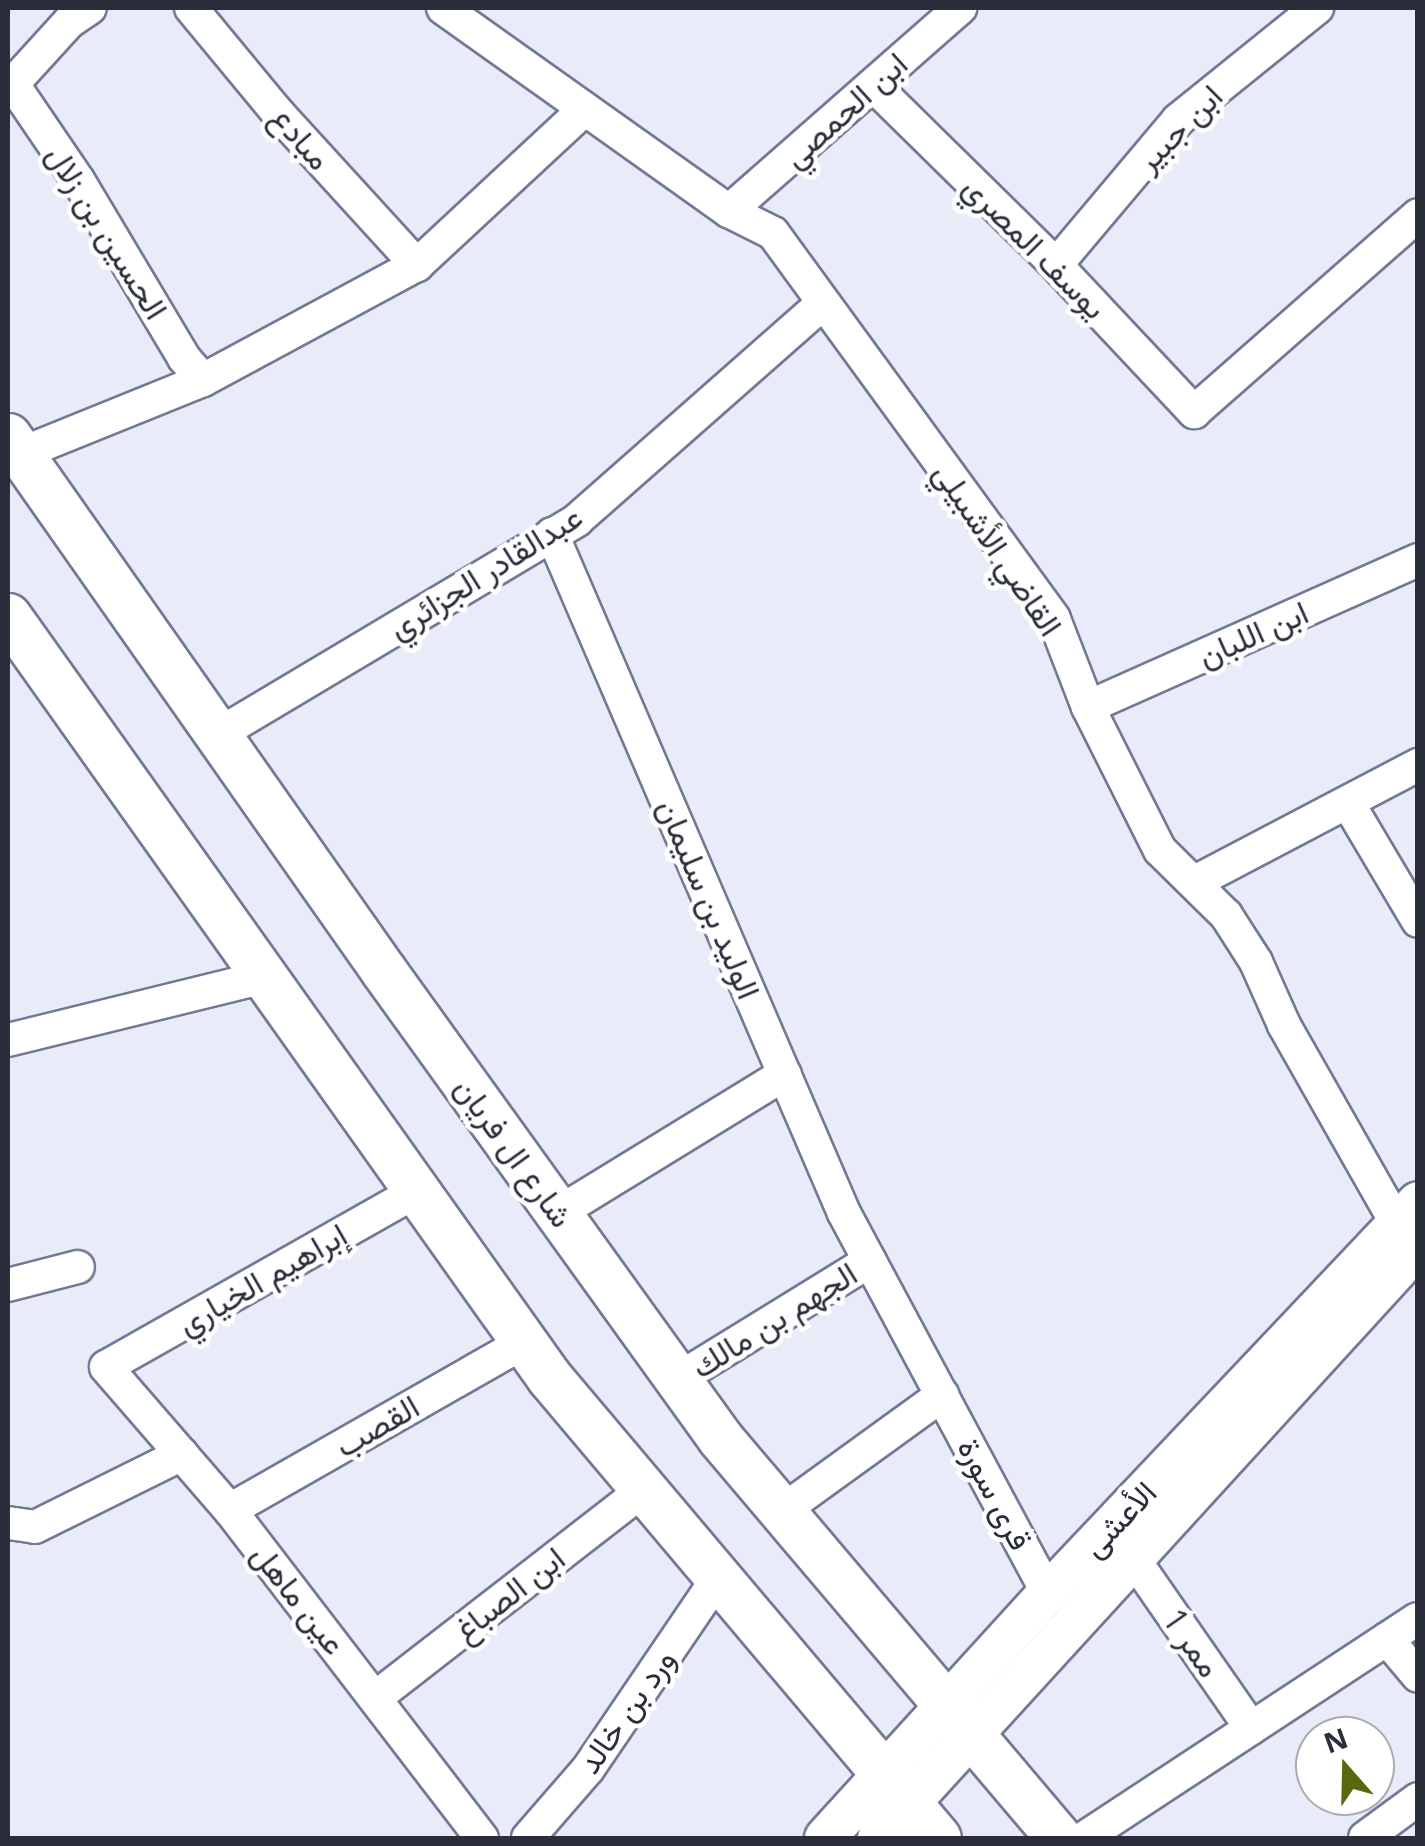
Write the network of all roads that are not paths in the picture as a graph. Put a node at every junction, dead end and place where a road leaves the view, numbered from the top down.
1 (90, 8) edge
2 (191, 8) edge
3 (443, 8) edge
4 (960, 8) edge
5 (1317, 8) edge
6 (873, 84) junction
7 (10, 86) edge
8 (584, 111) junction
9 (730, 211) junction
10 (1418, 215) edge
11 (417, 264) junction
12 (1056, 265) junction
13 (824, 303) junction
14 (203, 380) junction
15 (14, 445) edge
16 (552, 534) junction
17 (1418, 560) edge
18 (8, 616) edge
19 (1088, 707) junction
20 (217, 734) junction
21 (1418, 765) edge
22 (1348, 803) junction
23 (1195, 882) junction
24 (1418, 922) edge
25 (264, 976) junction
26 (8, 1040) edge
27 (785, 1074) junction
28 (417, 1191) junction
29 (558, 1213) junction
30 (1411, 1224) edge
31 (870, 1261) junction
32 (78, 1267) dead end
33 (8, 1285) edge
34 (524, 1342) junction
35 (106, 1367) joint
36 (678, 1379) junction
37 (942, 1395) junction
38 (182, 1454) junction
39 (644, 1489) junction
40 (230, 1510) junction
41 (782, 1511) junction
42 (8, 1523) edge
43 (1133, 1558) junction
44 (718, 1578) junction
45 (1048, 1593) junction
46 (1418, 1619) edge
47 (1387, 1639) junction
48 (1418, 1676) edge
49 (375, 1698) junction
50 (959, 1721) junction
51 (1252, 1728) junction
52 (896, 1789) junction
53 (1411, 1816) edge
54 (482, 1838) edge
55 (528, 1838) edge
56 (825, 1838) edge
57 (878, 1838) edge
58 (938, 1838) edge
59 (1059, 1838) edge
60 (1084, 1838) edge
61 (1365, 1838) edge

1 - 7 street
2 - 11 street, مبادع
3 - 8 street, القاضي الأشبيلي
4 - 6 street, ابن الحمصي
5 - 12 street, ابن جبير
6 - 9 street, ابن الحمصي
6 - 12 street, يوسف المصري
7 - 14 street, الحسين بن زلال
8 - 9 street, القاضي الأشبيلي
8 - 11 street
9 - 13 street, القاضي الأشبيلي
10 - 12 street, يوسف المصري
11 - 14 street
13 - 16 street, عبدالقادر الجزائري
13 - 19 street, القاضي الأشبيلي
14 - 15 street
15 - 20 main road, شارع ال فريان
16 - 20 street, عبدالقادر الجزائري
16 - 27 street, الوليد بن سليمان
17 - 19 street, ابن اللبان
18 - 25 main road
19 - 23 street, القاضي الأشبيلي
20 - 29 main road, شارع ال فريان
21 - 22 street
22 - 23 street
22 - 24 street
23 - 30 street, القاضي الأشبيلي
25 - 26 street
25 - 28 main road
27 - 29 street
27 - 31 street, الوليد بن سليمان
28 - 34 main road
28 - 35 street, إبراهيم الخياري
29 - 36 main road, شارع ال فريان
30 - 43 street, الأعشى
30 - 45 street, الأعشى
31 - 36 street, الجهم بن مالك
31 - 37 street, قرى سورة
32 - 33 street
34 - 39 main road
34 - 40 street, القصب
35 - 38 street, عين ماهل
36 - 41 main road, شارع ال فريان
37 - 41 street
37 - 45 street, قرى سورة
38 - 40 street, عين ماهل
38 - 42 street
39 - 44 main road
39 - 49 street, ابن الصباغ
40 - 49 street, عين ماهل
41 - 50 main road, شارع ال فريان
43 - 50 street, الأعشى
43 - 51 street, ممر 1
44 - 52 main road
44 - 55 street, ورد بن خالد
45 - 50 street, الأعشى
46 - 47 street
47 - 48 street
47 - 51 street
49 - 54 street, عين ماهل
50 - 52 street, الأعشى
50 - 59 main road, شارع ال فريان
51 - 60 street
52 - 56 street, الأعشى
52 - 57 street, الأعشى
52 - 58 main road
53 - 61 street

